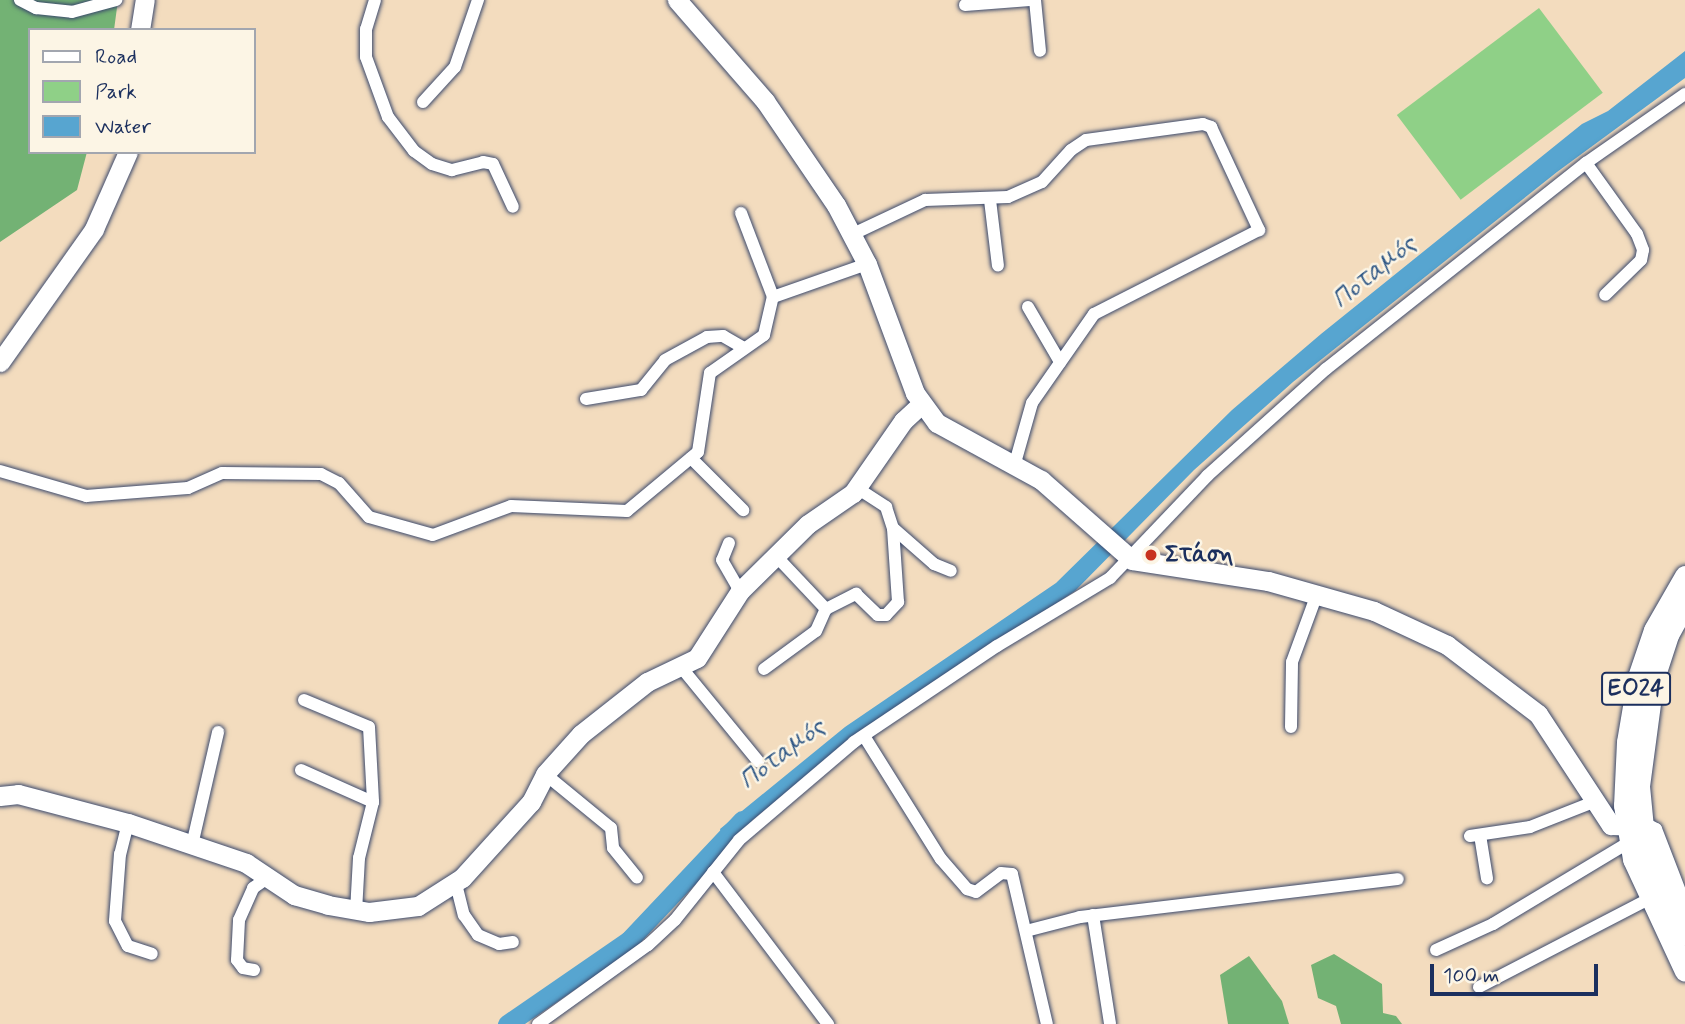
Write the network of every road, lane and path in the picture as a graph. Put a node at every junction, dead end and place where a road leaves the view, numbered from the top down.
1 (20, 0) edge
2 (116, 0) edge
3 (145, 0) edge
4 (375, 0) edge
5 (478, 0) edge
6 (677, 0) edge
7 (1030, 0) edge
8 (1035, 0) edge
9 (965, 5) dead end
10 (141, 28) edge
11 (1040, 51) dead end
12 (1685, 94) edge
13 (422, 102) dead end
14 (127, 154) edge
15 (1586, 163) junction
16 (990, 200) junction
17 (513, 207) dead end
18 (741, 212) dead end
19 (853, 234) junction
20 (867, 264) junction
21 (998, 266) dead end
22 (1605, 295) dead end
23 (773, 297) junction
24 (1028, 307) dead end
25 (744, 348) junction
26 (0, 362) edge
27 (1060, 362) junction
28 (586, 399) dead end
29 (920, 404) junction
30 (691, 458) junction
31 (1015, 463) junction
32 (0, 471) edge
33 (857, 488) junction
34 (743, 510) dead end
35 (893, 528) junction
36 (729, 543) dead end
37 (1125, 555) junction
38 (776, 556) junction
39 (951, 571) dead end
40 (1685, 576) edge
41 (740, 591) junction
42 (1317, 594) junction
43 (1685, 604) edge
44 (826, 609) junction
45 (681, 667) junction
46 (764, 670) dead end
47 (304, 700) dead end
48 (1291, 727) dead end
49 (218, 732) dead end
50 (864, 736) junction
51 (758, 761) dead end
52 (301, 770) dead end
53 (545, 774) junction
54 (0, 796) edge
55 (1596, 801) junction
56 (373, 802) junction
57 (128, 823) junction
58 (1632, 825) junction
59 (192, 845) junction
60 (713, 872) junction
61 (269, 877) junction
62 (636, 878) dead end
63 (1488, 878) dead end
64 (1398, 879) dead end
65 (456, 884) junction
66 (1664, 892) junction
67 (1685, 904) edge
68 (356, 911) junction
69 (1093, 915) junction
70 (1026, 931) junction
71 (1685, 935) edge
72 (513, 942) dead end
73 (1436, 950) dead end
74 (152, 954) dead end
75 (254, 970) dead end
76 (1685, 971) edge
77 (1479, 987) dead end
78 (538, 1024) edge
79 (828, 1024) edge
80 (1047, 1024) edge
81 (1110, 1024) edge

1 - 2 street
3 - 10 street
4 - 17 street
5 - 13 street
6 - 19 street
7 - 9 street
8 - 11 street
12 - 15 street
14 - 26 street
15 - 22 street
15 - 37 street
16 - 19 street
16 - 21 street
16 - 27 street
18 - 23 street
19 - 20 street
20 - 23 street
20 - 29 street
23 - 25 street
24 - 27 street
25 - 28 street
25 - 30 street
27 - 31 street
29 - 31 street
29 - 33 street
30 - 32 street
30 - 34 street
31 - 37 street
33 - 35 street
33 - 38 street
35 - 39 street
35 - 44 street
36 - 41 street
37 - 42 street
37 - 50 street
38 - 41 street
38 - 44 street
40 - 58 main road, ΕΟ24
41 - 45 street
42 - 48 street
42 - 55 street
43 - 58 main road, ΕΟ24
44 - 46 street
45 - 51 street
45 - 53 street
47 - 56 street
49 - 59 street
50 - 60 street
50 - 70 street
52 - 56 street
53 - 62 street
53 - 65 street
54 - 57 street
55 - 58 street
55 - 63 street
56 - 68 street
57 - 59 street
57 - 74 street
58 - 66 main road, ΕΟ24
58 - 73 street
59 - 61 street
60 - 78 street
60 - 79 street
61 - 68 street
61 - 75 street
64 - 69 street
65 - 68 street
65 - 72 street
66 - 67 street
66 - 71 main road, ΕΟ24
66 - 76 main road, ΕΟ24
66 - 77 street
69 - 70 street
69 - 81 street
70 - 80 street

